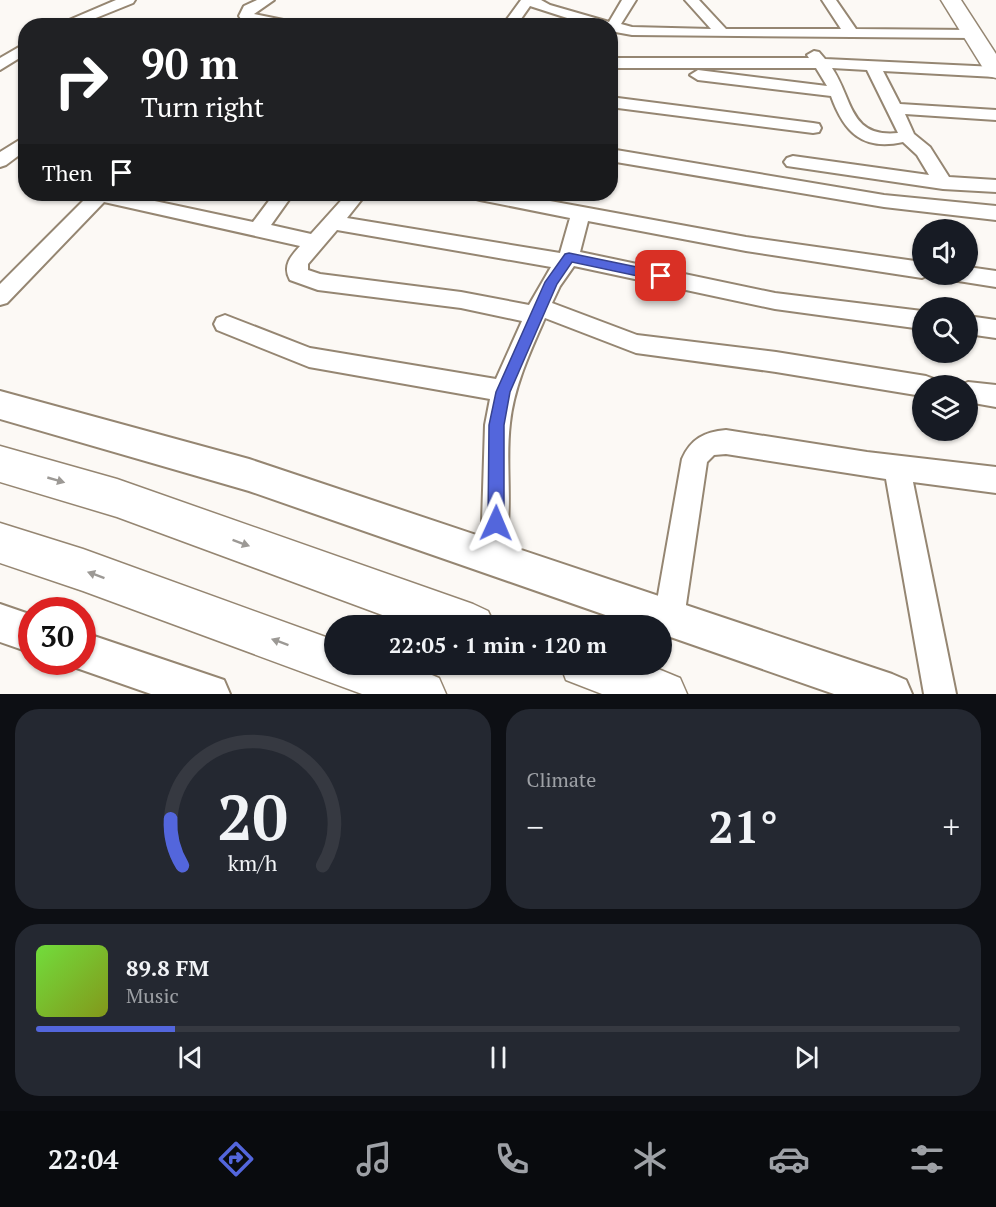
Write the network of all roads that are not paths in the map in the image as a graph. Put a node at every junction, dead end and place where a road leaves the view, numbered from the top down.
1 (79, 0) edge
2 (128, 0) edge
3 (267, 0) edge
4 (629, 0) edge
5 (692, 0) edge
6 (829, 0) edge
7 (951, 0) edge
8 (528, 1) edge
9 (84, 16) junction
10 (80, 18) edge
11 (255, 18) edge
12 (515, 18) edge
13 (579, 18) edge
14 (618, 19) edge
15 (618, 28) edge
16 (721, 32) junction
17 (796, 33) junction
18 (851, 33) junction
19 (972, 34) junction
20 (820, 63) junction
21 (618, 64) edge
22 (618, 65) edge
23 (872, 65) junction
24 (996, 71) edge
25 (759, 82) junction
26 (837, 92) junction
27 (618, 103) edge
28 (894, 108) junction
29 (996, 115) edge
30 (758, 121) junction
31 (813, 128) dead end
32 (906, 136) junction
33 (18, 147) edge
34 (618, 156) edge
35 (0, 161) edge
36 (793, 162) dead end
37 (943, 183) junction
38 (996, 186) edge
39 (93, 201) edge
40 (131, 201) edge
41 (279, 201) edge
42 (351, 201) edge
43 (517, 201) edge
44 (581, 213) junction
45 (996, 213) edge
46 (332, 222) junction
47 (257, 230) junction
48 (314, 242) junction
49 (568, 260) junction
50 (912, 269) edge
51 (978, 277) edge
52 (996, 279) edge
53 (0, 297) edge
54 (537, 311) junction
55 (912, 319) edge
56 (225, 324) dead end
57 (978, 326) edge
58 (996, 329) edge
59 (912, 384) edge
60 (503, 392) junction
61 (978, 393) edge
62 (996, 396) edge
63 (0, 405) edge
64 (0, 464) edge
65 (897, 467) junction
66 (996, 480) edge
67 (0, 543) edge
68 (488, 556) junction
69 (441, 615) edge
70 (660, 615) edge
71 (669, 615) edge
72 (672, 619) edge
73 (0, 623) edge
74 (18, 629) edge
75 (96, 658) edge
76 (324, 658) edge
77 (372, 675) edge
78 (612, 675) edge
79 (154, 686) edge
80 (210, 694) edge
81 (423, 694) edge
82 (664, 694) edge
83 (892, 694) edge
84 (940, 694) edge

1 - 9 street
2 - 9 street
3 - 11 street
4 - 14 street
5 - 16 street
6 - 18 street
7 - 19 main road
8 - 12 street
8 - 13 street
9 - 10 street
15 - 16 street
16 - 17 street
17 - 18 street
17 - 20 street
18 - 19 street
19 - 24 main road
20 - 21 street
20 - 23 street
20 - 26 street
22 - 25 street
23 - 24 street
23 - 28 street
25 - 26 street
25 - 30 street
26 - 32 street
27 - 30 street
28 - 29 street
28 - 32 street
30 - 31 street
32 - 37 street
33 - 35 street
34 - 45 street
36 - 37 street
37 - 38 street
39 - 53 street
40 - 47 street
41 - 47 street
42 - 46 street
43 - 44 street
44 - 49 street
44 - 50 street
46 - 48 street
46 - 49 street
47 - 48 street
48 - 54 street
49 - 54 street
49 - 55 street
51 - 52 street
54 - 59 street
54 - 60 street
56 - 60 street
57 - 58 street
60 - 68 street
61 - 62 street
63 - 68 street
64 -> 69 main road
65 - 66 street
65 - 71 street
65 - 84 street
76 -> 67 main road
68 - 70 street
72 - 83 street
73 - 74 street
75 - 79 street
77 - 81 main road
78 - 82 main road
79 - 80 street

